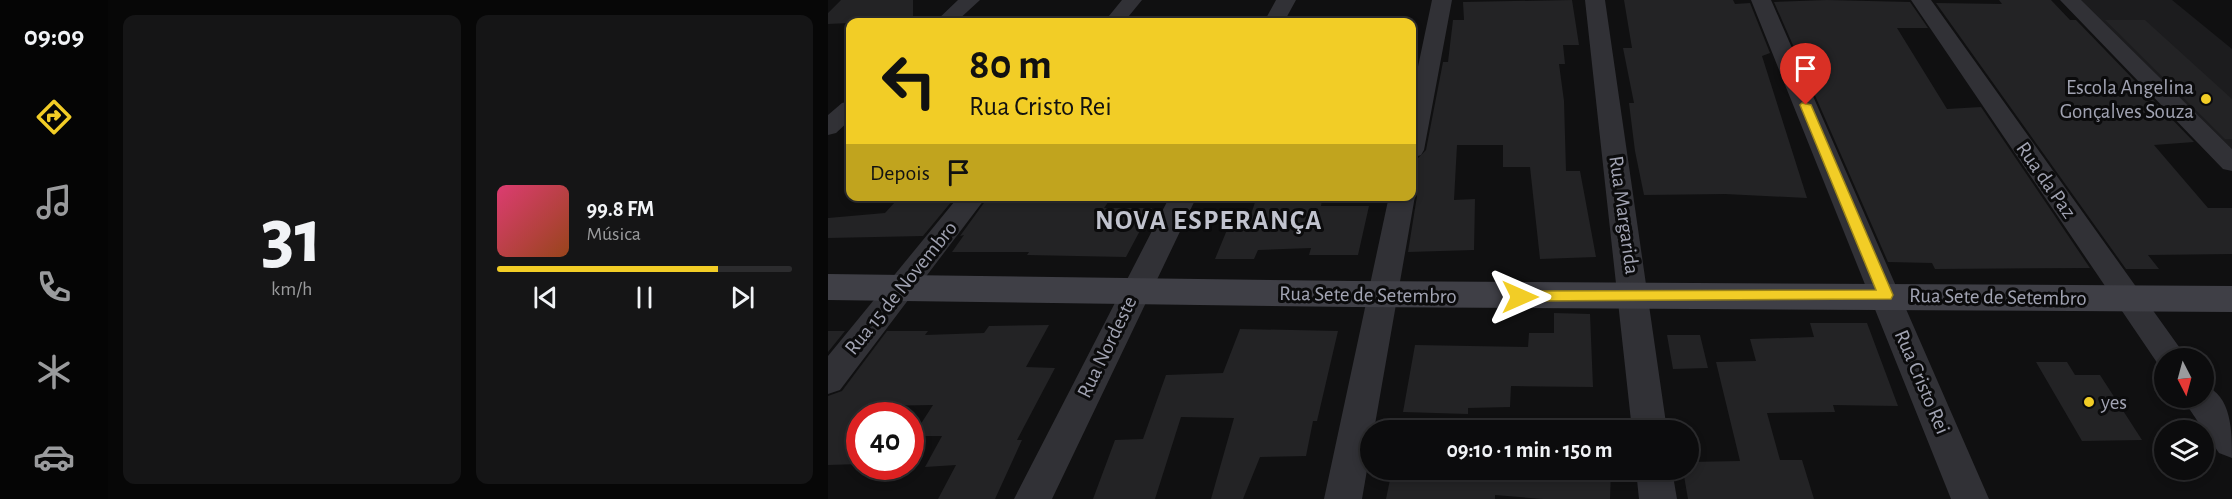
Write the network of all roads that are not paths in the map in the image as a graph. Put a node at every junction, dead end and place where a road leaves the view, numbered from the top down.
1 (970, 0) edge
2 (1132, 0) edge
3 (1286, 0) edge
4 (1442, 0) edge
5 (1595, 0) edge
6 (1761, 0) edge
7 (1921, 0) edge
8 (2070, 0) edge
9 (950, 18) edge
10 (1117, 18) edge
11 (1276, 18) edge
12 (846, 112) edge
13 (828, 128) edge
14 (1416, 130) edge
15 (2232, 164) edge
16 (970, 201) edge
17 (1181, 201) edge
18 (1401, 201) edge
19 (828, 287) edge
20 (901, 288) junction
21 (1135, 290) junction
22 (1886, 295) junction
23 (1382, 296) junction
24 (1635, 297) junction
25 (2127, 298) junction
26 (2232, 299) edge
27 (2164, 348) edge
28 (828, 380) edge
29 (2206, 408) edge
30 (1649, 420) edge
31 (2232, 442) edge
32 (1655, 480) edge
33 (1033, 499) edge
34 (1342, 499) edge
35 (1658, 499) edge
36 (1970, 499) edge

1 - 9 street
2 - 10 street
3 - 11 street
4 - 14 street
5 - 24 street, Rua Margarida
6 - 22 street, Rua Cristo Rei
7 - 25 street, Rua da Paz
8 - 15 street
12 - 13 street
16 - 20 street, Rua 15 de Novembro
17 - 21 street, Rua Nordeste
18 - 23 street
19 - 20 street, Rua Sete de Setembro
20 - 21 street, Rua Sete de Setembro
20 - 28 street, Rua 15 de Novembro
21 - 23 street, Rua Sete de Setembro
21 - 33 street, Rua Nordeste
22 - 24 street, Rua Sete de Setembro
22 - 25 street, Rua Sete de Setembro
22 - 36 street, Rua Cristo Rei
23 - 24 street, Rua Sete de Setembro
23 - 34 street
24 - 30 street, Rua Margarida
25 - 26 street, Rua Sete de Setembro
25 - 27 street, Rua da Paz
29 - 31 street
32 - 35 street

